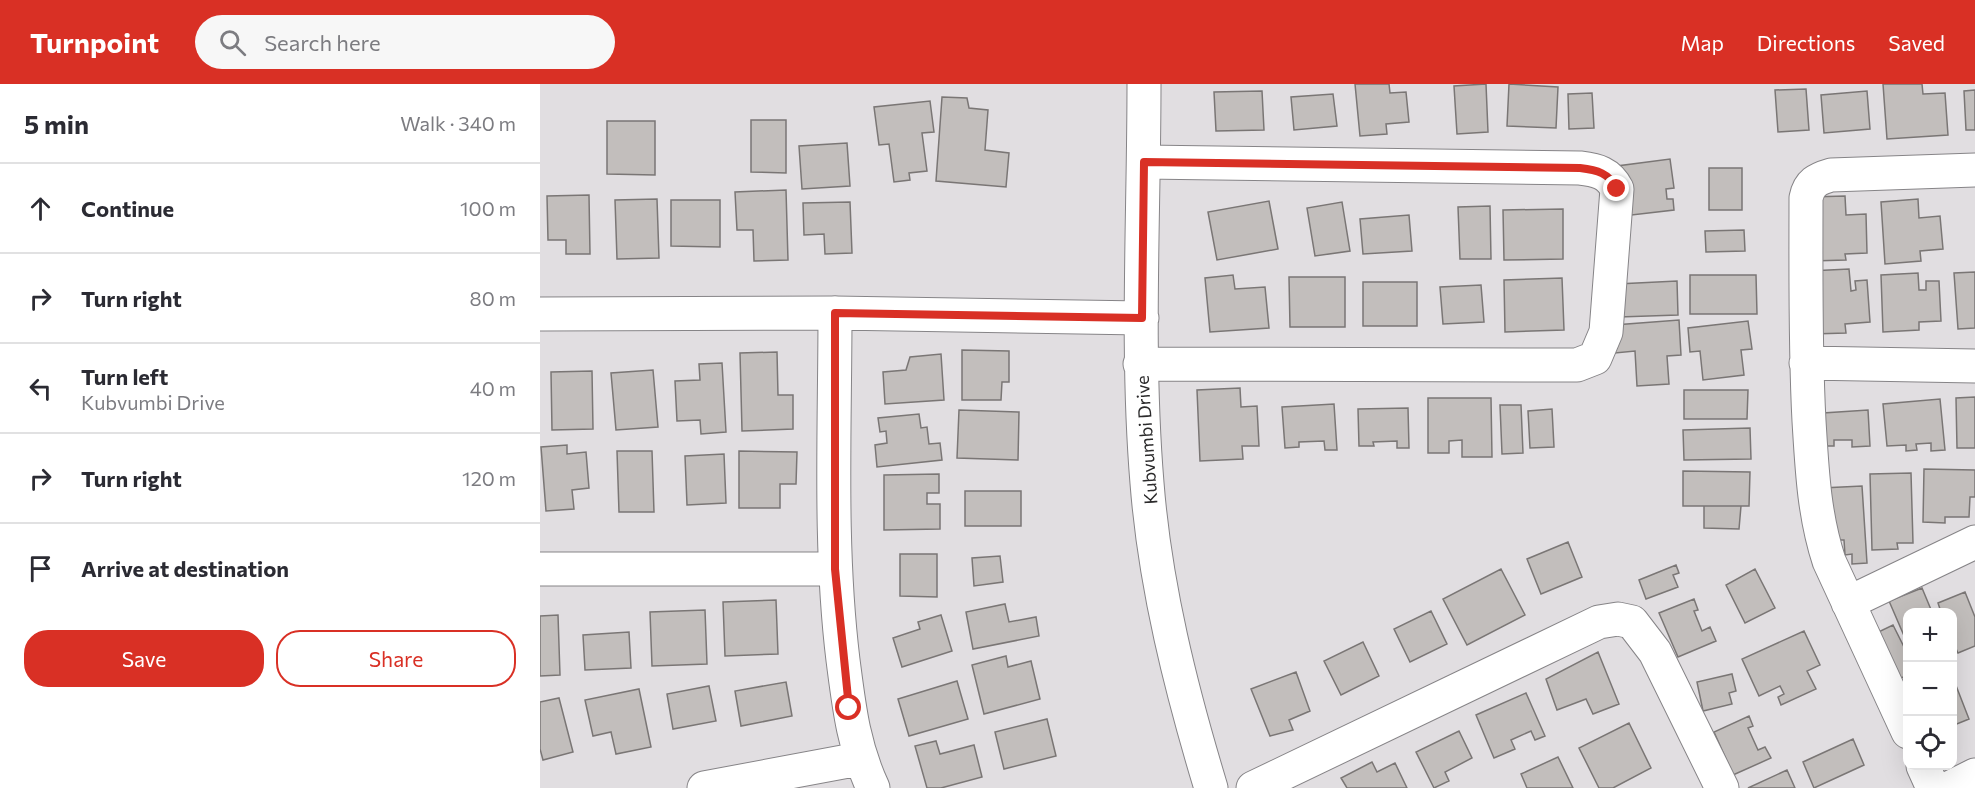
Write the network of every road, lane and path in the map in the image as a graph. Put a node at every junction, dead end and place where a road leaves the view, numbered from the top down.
1 (1144, 84) edge
2 (1144, 162) junction
3 (1975, 170) edge
4 (835, 313) junction
5 (540, 314) edge
6 (1142, 318) junction
7 (1806, 363) junction
8 (1140, 364) junction
9 (1975, 366) edge
10 (1975, 542) edge
11 (540, 569) edge
12 (835, 569) junction
13 (1848, 603) junction
14 (1903, 721) edge
15 (859, 759) junction
16 (1925, 770) edge
17 (1975, 775) edge
18 (1713, 785) edge
19 (704, 788) edge
20 (873, 788) edge
21 (1211, 788) edge
22 (1253, 788) edge
23 (1933, 788) edge
24 (1949, 788) edge

1 - 2 street, Kubvumbi Drive
2 - 6 street, Kubvumbi Drive
2 - 8 street
3 - 7 street
4 - 5 street
4 - 6 street
4 - 12 street
6 - 8 street, Kubvumbi Drive
7 - 9 street
7 - 13 street
8 - 21 street, Kubvumbi Drive
10 - 13 street
11 - 12 street
12 - 15 street
13 - 14 street
15 - 19 street
15 - 20 street
16 - 23 street
17 - 24 street
18 - 22 street

